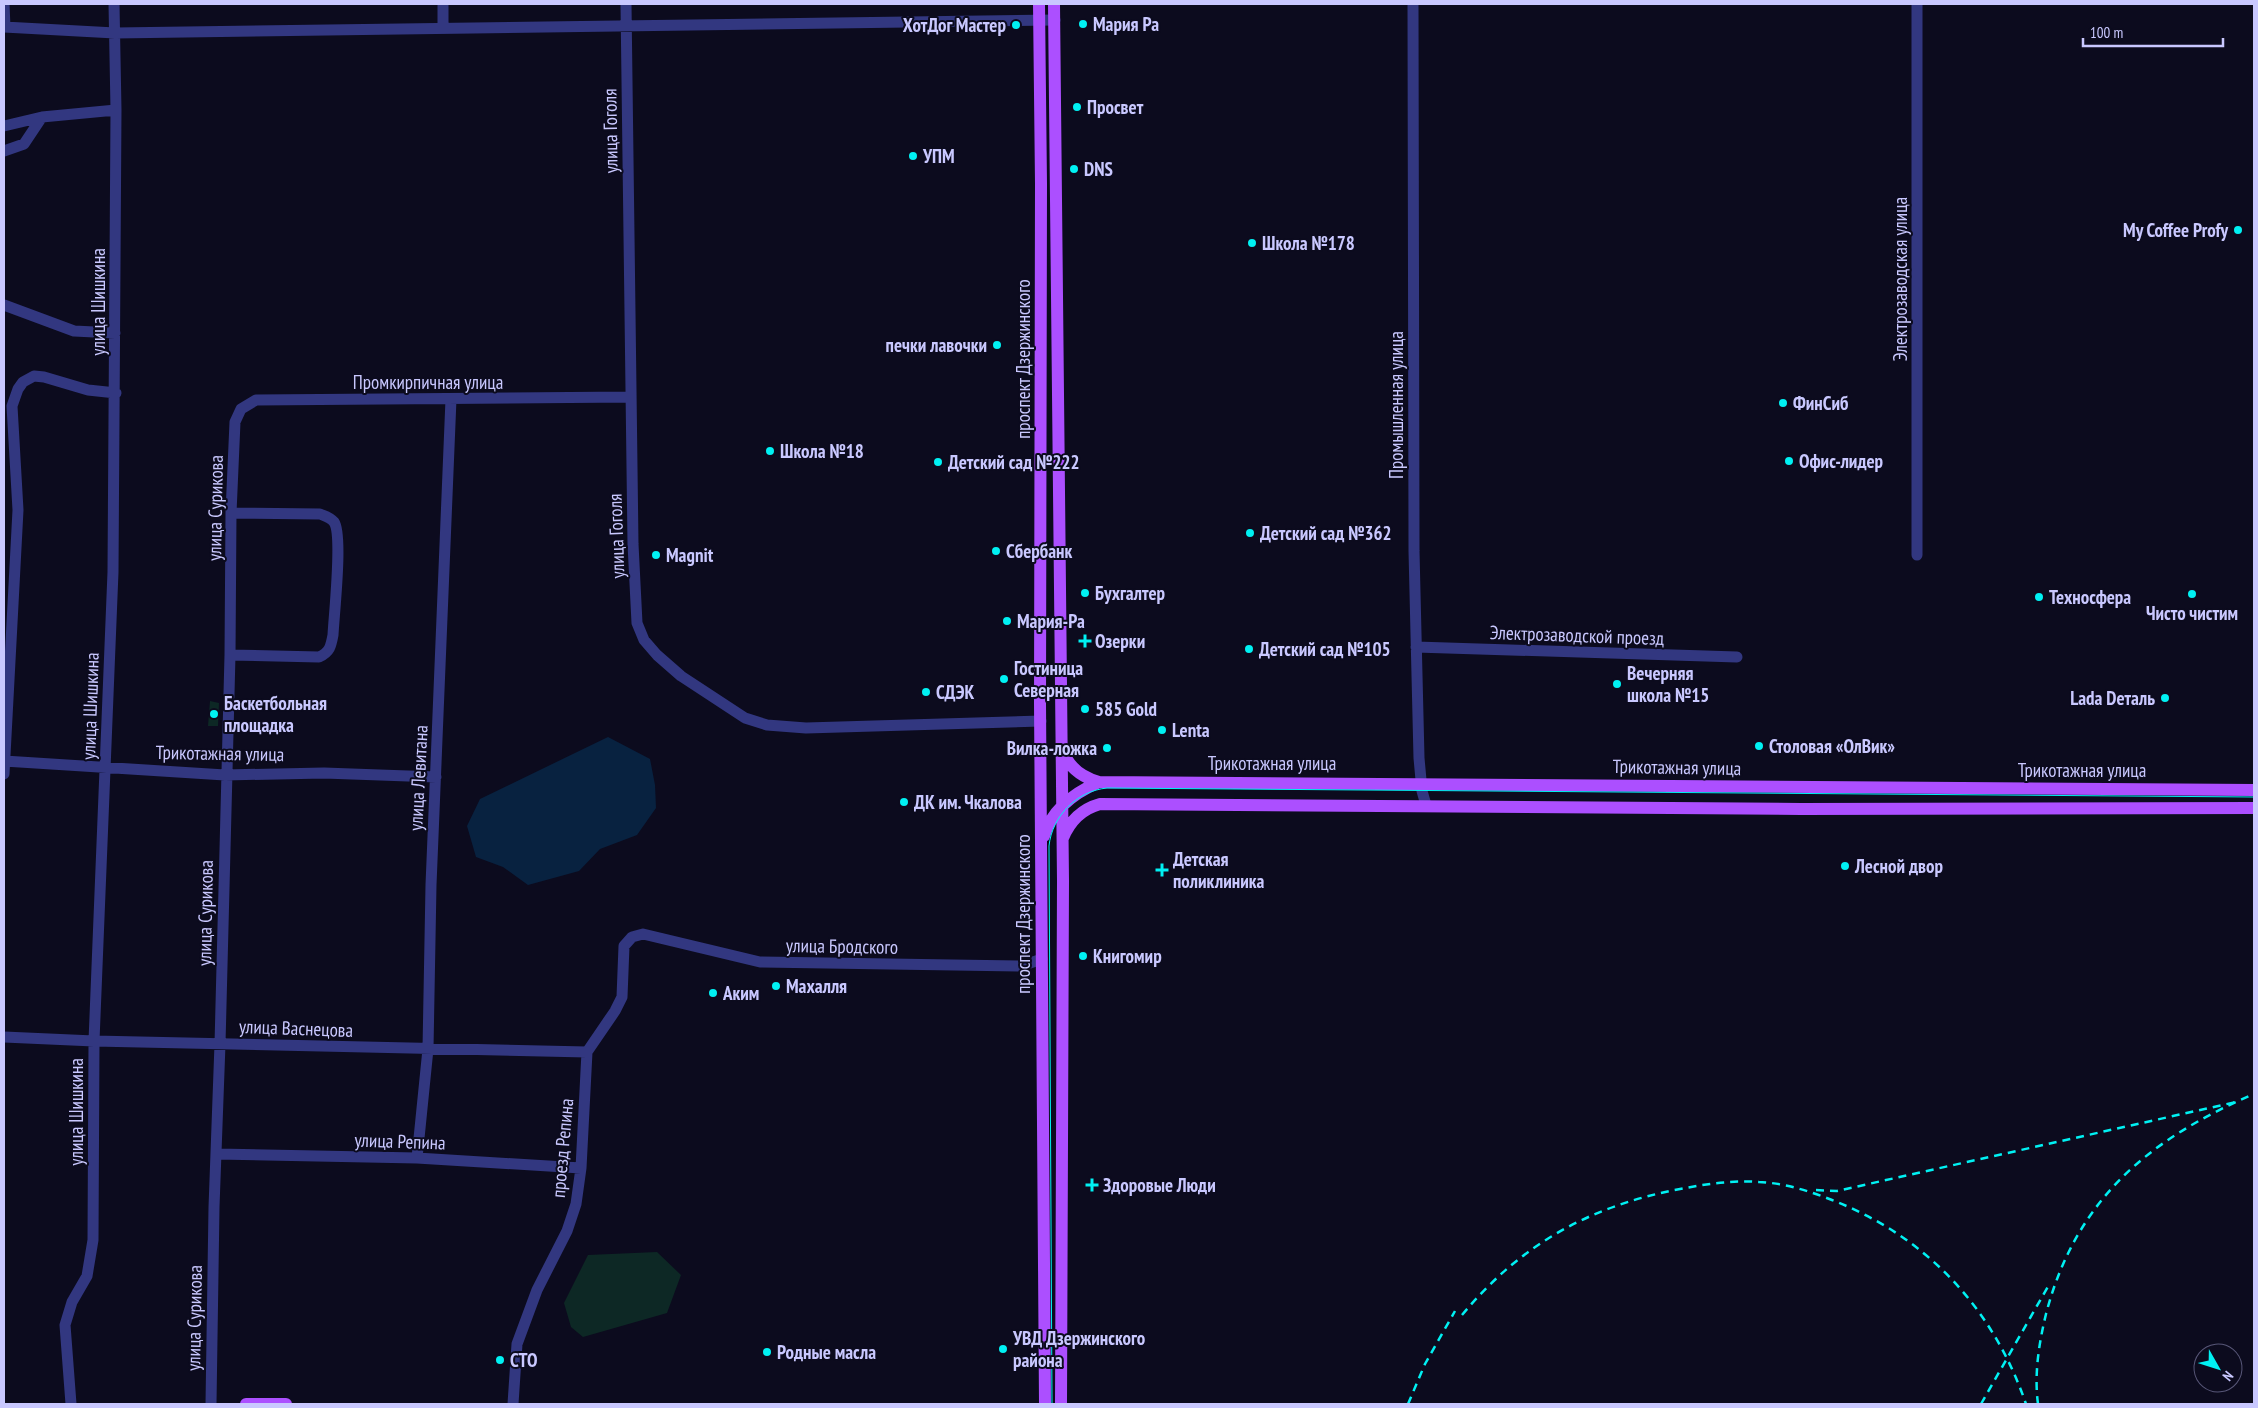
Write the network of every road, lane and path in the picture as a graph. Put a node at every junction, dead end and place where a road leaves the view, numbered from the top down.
1 (4, 4) edge
2 (114, 4) edge
3 (443, 4) edge
4 (626, 4) edge
5 (1039, 4) edge
6 (1054, 4) edge
7 (1413, 4) edge
8 (1917, 4) edge
9 (1038, 20) junction
10 (1054, 20) junction
11 (626, 25) junction
12 (4, 27) edge
13 (443, 27) junction
14 (115, 33) junction
15 (116, 110) junction
16 (42, 117) junction
17 (4, 126) edge
18 (4, 151) edge
19 (4, 305) edge
20 (115, 333) junction
21 (116, 392) junction
22 (631, 397) junction
23 (451, 399) junction
24 (235, 422) joint
25 (231, 513) junction
26 (1917, 555) dead end
27 (1416, 647) junction
28 (230, 655) junction
29 (1737, 657) dead end
30 (1041, 721) junction
31 (1060, 744) junction
32 (1041, 747) junction
33 (4, 761) edge
34 (104, 769) junction
35 (4, 774) edge
36 (225, 775) junction
37 (436, 777) junction
38 (1061, 781) junction
39 (1099, 782) junction
40 (1421, 783) junction
41 (2254, 790) edge
42 (1076, 794) junction
43 (1100, 804) junction
44 (1426, 805) junction
45 (1061, 807) junction
46 (2254, 808) edge
47 (1062, 841) junction
48 (1041, 846) junction
49 (1042, 959) junction
50 (4, 1037) edge
51 (94, 1041) junction
52 (220, 1044) junction
53 (428, 1049) junction
54 (587, 1052) junction
55 (217, 1154) junction
56 (417, 1158) junction
57 (581, 1168) junction
58 (71, 1404) edge
59 (211, 1404) edge
60 (246, 1404) edge
61 (286, 1404) edge
62 (513, 1404) edge
63 (1045, 1404) edge
64 (1061, 1404) edge

1 - 12 street
2 - 14 street, улица Шишкина
3 - 13 street
4 - 11 street, улица Гоголя
5 - 9 main road, проспект Дзержинского
6 - 10 main road, проспект Дзержинского
7 - 27 street, Промышленная улица
8 - 26 street, Электрозаводская улица
9 - 10 street
9 - 11 street
9 - 30 main road, проспект Дзержинского
10 - 31 main road, проспект Дзержинского
11 - 13 street
11 - 22 street, улица Гоголя
12 - 14 street
13 - 14 street
14 - 15 street, улица Шишкина
15 - 16 street
15 - 20 street, улица Шишкина
16 - 17 street
16 - 18 street
19 - 20 street
20 - 21 street, улица Шишкина
21 - 33 street
21 - 34 street, улица Шишкина
22 - 23 street, Промкирпичная улица
22 - 30 street, улица Гоголя
23 - 24 street, Промкирпичная улица
23 - 37 street, улица Левитана
24 - 25 street, улица Сурикова
25 - 28 street, улица Сурикова
25 - 28 street
27 - 29 street, Электрозаводской проезд
27 - 40 street, Промышленная улица
28 - 36 street, улица Сурикова
30 - 32 main road, проспект Дзержинского
31 - 38 main road, проспект Дзержинского
31 - 39 main road
32 - 38 main road
32 - 48 main road, проспект Дзержинского
33 - 34 street, Трикотажная улица
33 - 35 street
34 - 36 street, Трикотажная улица
34 - 51 street, улица Шишкина
36 - 37 street, Трикотажная улица
36 - 52 street, улица Сурикова
37 - 53 street, улица Левитана
38 - 42 main road
38 - 45 main road, проспект Дзержинского
39 - 40 main road, Трикотажная улица
39 - 42 main road
40 - 41 main road, Трикотажная улица
40 - 44 street, Промышленная улица
42 - 43 main road
42 - 45 main road
43 - 44 main road, Трикотажная улица
43 - 47 main road
44 - 46 main road, Трикотажная улица
45 - 47 main road, проспект Дзержинского
45 - 48 main road
47 - 64 main road, проспект Дзержинского
48 - 49 main road, проспект Дзержинского
49 - 54 street, улица Бродского
49 - 63 main road, проспект Дзержинского
50 - 51 street, улица Васнецова
51 - 52 street, улица Васнецова
51 - 58 street, улица Шишкина
52 - 53 street, улица Васнецова
52 - 55 street, улица Сурикова
53 - 54 street, улица Васнецова
53 - 56 street, улица Левитана
54 - 57 street, проезд Репина
55 - 56 street, улица Репина
55 - 59 street, улица Сурикова
56 - 57 street, улица Репина
57 - 62 street, проезд Репина
60 - 61 main road

